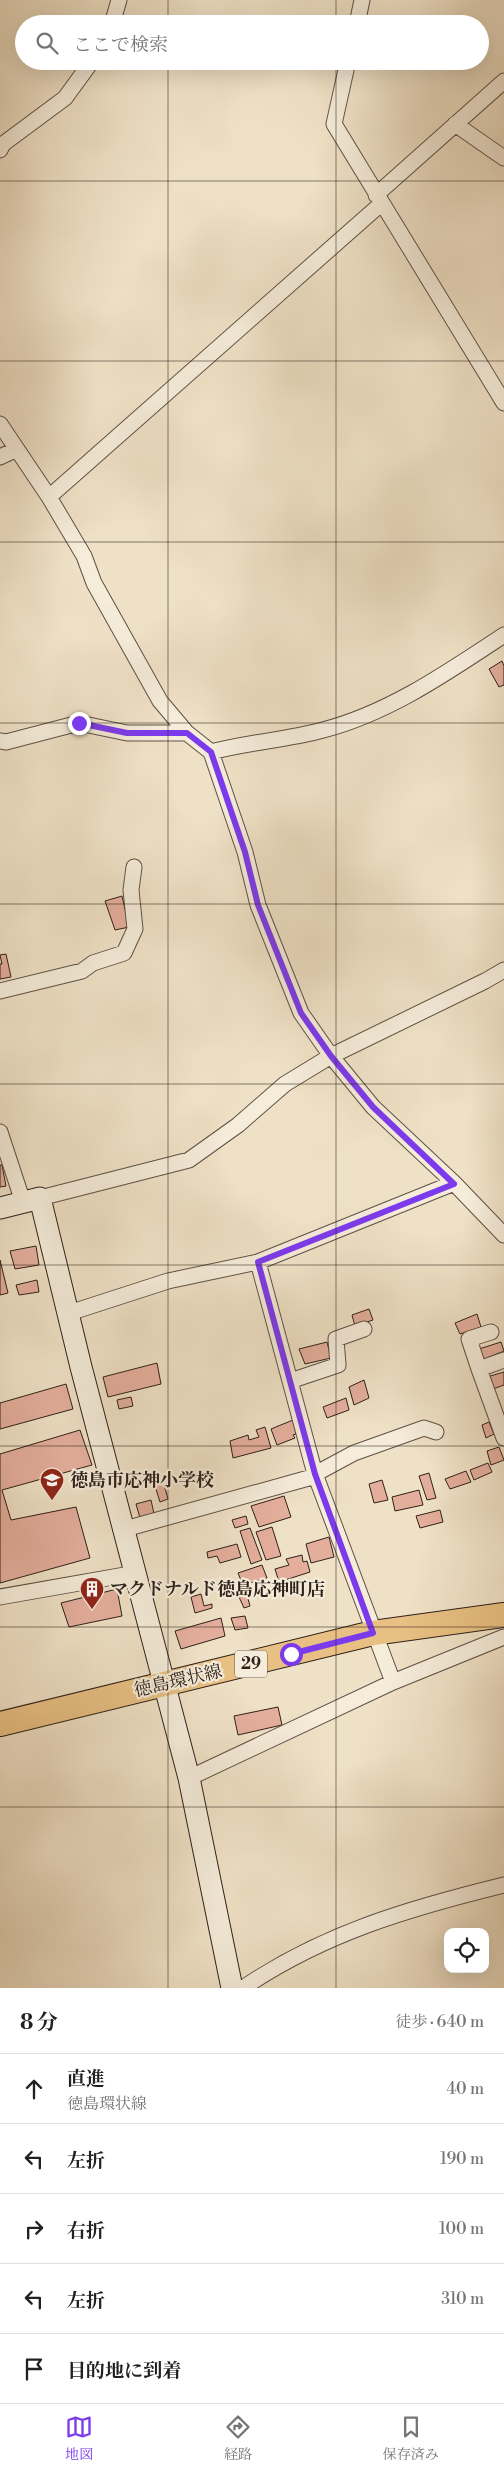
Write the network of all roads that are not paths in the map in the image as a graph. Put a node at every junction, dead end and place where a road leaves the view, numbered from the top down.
1 (119, 0) edge
2 (362, 0) edge
3 (115, 15) edge
4 (359, 15) edge
5 (85, 70) edge
6 (346, 70) edge
7 (504, 81) edge
8 (456, 124) junction
9 (0, 150) edge
10 (504, 158) edge
11 (379, 199) junction
12 (504, 403) edge
13 (0, 424) edge
14 (16, 449) junction
15 (0, 457) edge
16 (49, 497) junction
17 (504, 635) edge
18 (187, 733) junction
19 (0, 741) edge
20 (211, 752) junction
21 (134, 866) dead end
22 (504, 970) edge
23 (0, 990) edge
24 (331, 1056) junction
25 (0, 1132) edge
26 (454, 1184) junction
27 (32, 1200) junction
28 (0, 1208) edge
29 (504, 1235) edge
30 (258, 1262) junction
31 (69, 1313) junction
32 (364, 1328) dead end
33 (490, 1332) dead end
34 (504, 1360) edge
35 (479, 1369) junction
36 (290, 1381) junction
37 (497, 1398) edge
38 (503, 1431) edge
39 (436, 1432) dead end
40 (315, 1475) junction
41 (125, 1528) junction
42 (136, 1573) junction
43 (0, 1597) edge
44 (504, 1615) edge
45 (373, 1633) junction
46 (504, 1637) edge
47 (393, 1682) junction
48 (165, 1683) junction
49 (0, 1724) edge
50 (189, 1778) junction
51 (504, 1885) edge
52 (232, 1988) edge
53 (243, 1988) edge

1 - 3 street
2 - 4 street
5 - 9 street
6 - 11 street
7 - 8 street
8 - 10 street
8 - 11 street
11 - 12 street
11 - 16 street
13 - 14 street
14 - 15 street
14 - 16 street
16 - 18 street
17 - 20 street
18 - 19 street
18 - 20 street
20 - 24 street
21 - 23 street
22 - 24 street
24 - 26 street
24 - 27 street
25 - 27 street
26 - 29 street
26 - 30 street
27 - 28 street
27 - 31 street
30 - 31 street
30 - 36 street
31 - 41 street
32 - 36 street
33 - 35 street
34 - 35 street
35 - 37 street
36 - 40 street
37 - 38 street
39 - 40 street
40 - 41 street
40 - 45 street
41 - 42 street
42 - 43 street
42 - 48 street
44 - 45 main road, 徳島環状線 / 29
45 - 47 street
45 - 48 main road, 徳島環状線 / 29
46 - 47 street
47 - 50 street
48 - 49 main road, 徳島環状線 / 29
48 - 50 street
50 - 52 street
51 - 53 street

